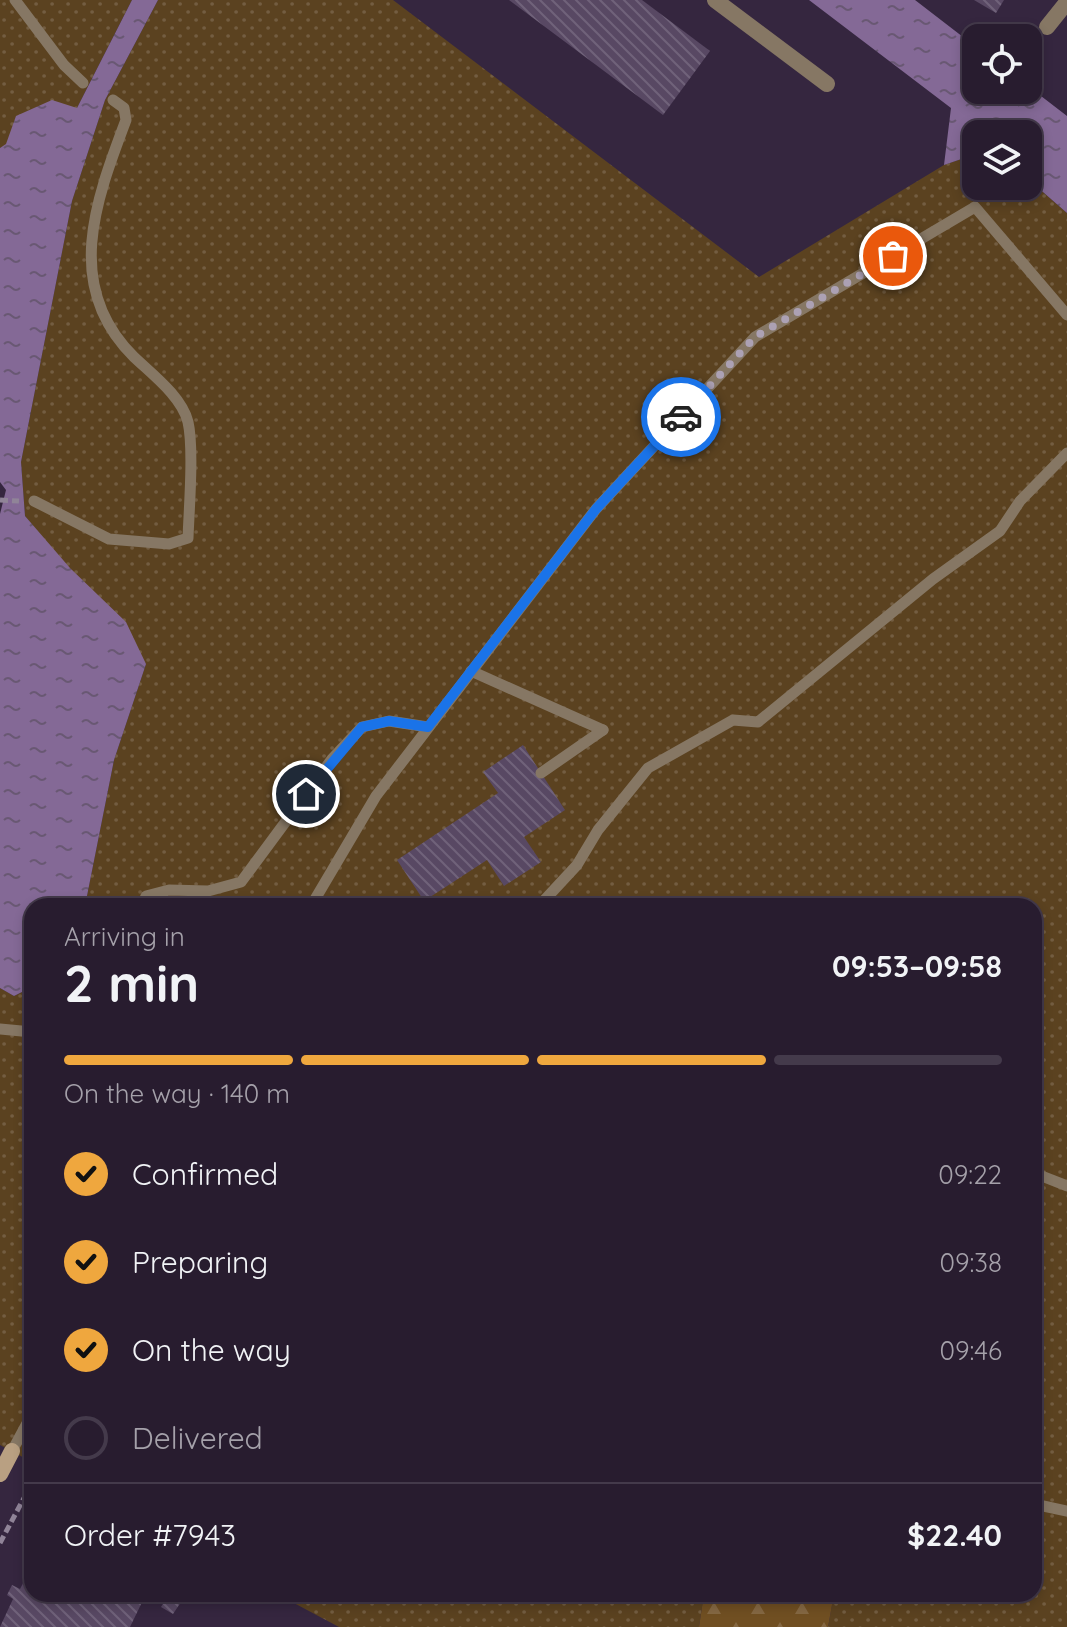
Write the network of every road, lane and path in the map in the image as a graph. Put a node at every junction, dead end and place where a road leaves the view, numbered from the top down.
1 (15, 0) edge
2 (715, 0) edge
3 (1067, 2) edge
4 (1047, 27) dead end
5 (83, 83) dead end
6 (827, 84) dead end
7 (113, 100) dead end
8 (1067, 315) edge
9 (1067, 453) edge
10 (34, 501) dead end
11 (471, 671) junction
12 (428, 727) junction
13 (541, 773) dead end
14 (145, 898) edge
15 (316, 898) edge
16 (546, 898) edge
17 (0, 1029) edge
18 (24, 1031) edge
19 (1042, 1176) edge
20 (1067, 1186) edge
21 (24, 1429) edge
22 (12, 1451) joint
23 (0, 1474) edge
24 (24, 1498) edge
25 (1042, 1506) edge
26 (1067, 1511) edge
27 (0, 1543) edge

1 - 5 lane
2 - 6 street
3 - 4 street
7 - 10 lane
8 - 11 lane
9 - 16 lane
11 - 12 lane
11 - 13 lane
12 - 14 lane
12 - 15 lane
17 - 18 lane
19 - 20 lane
21 - 22 lane
22 - 23 street
24 - 27 path
25 - 26 lane

